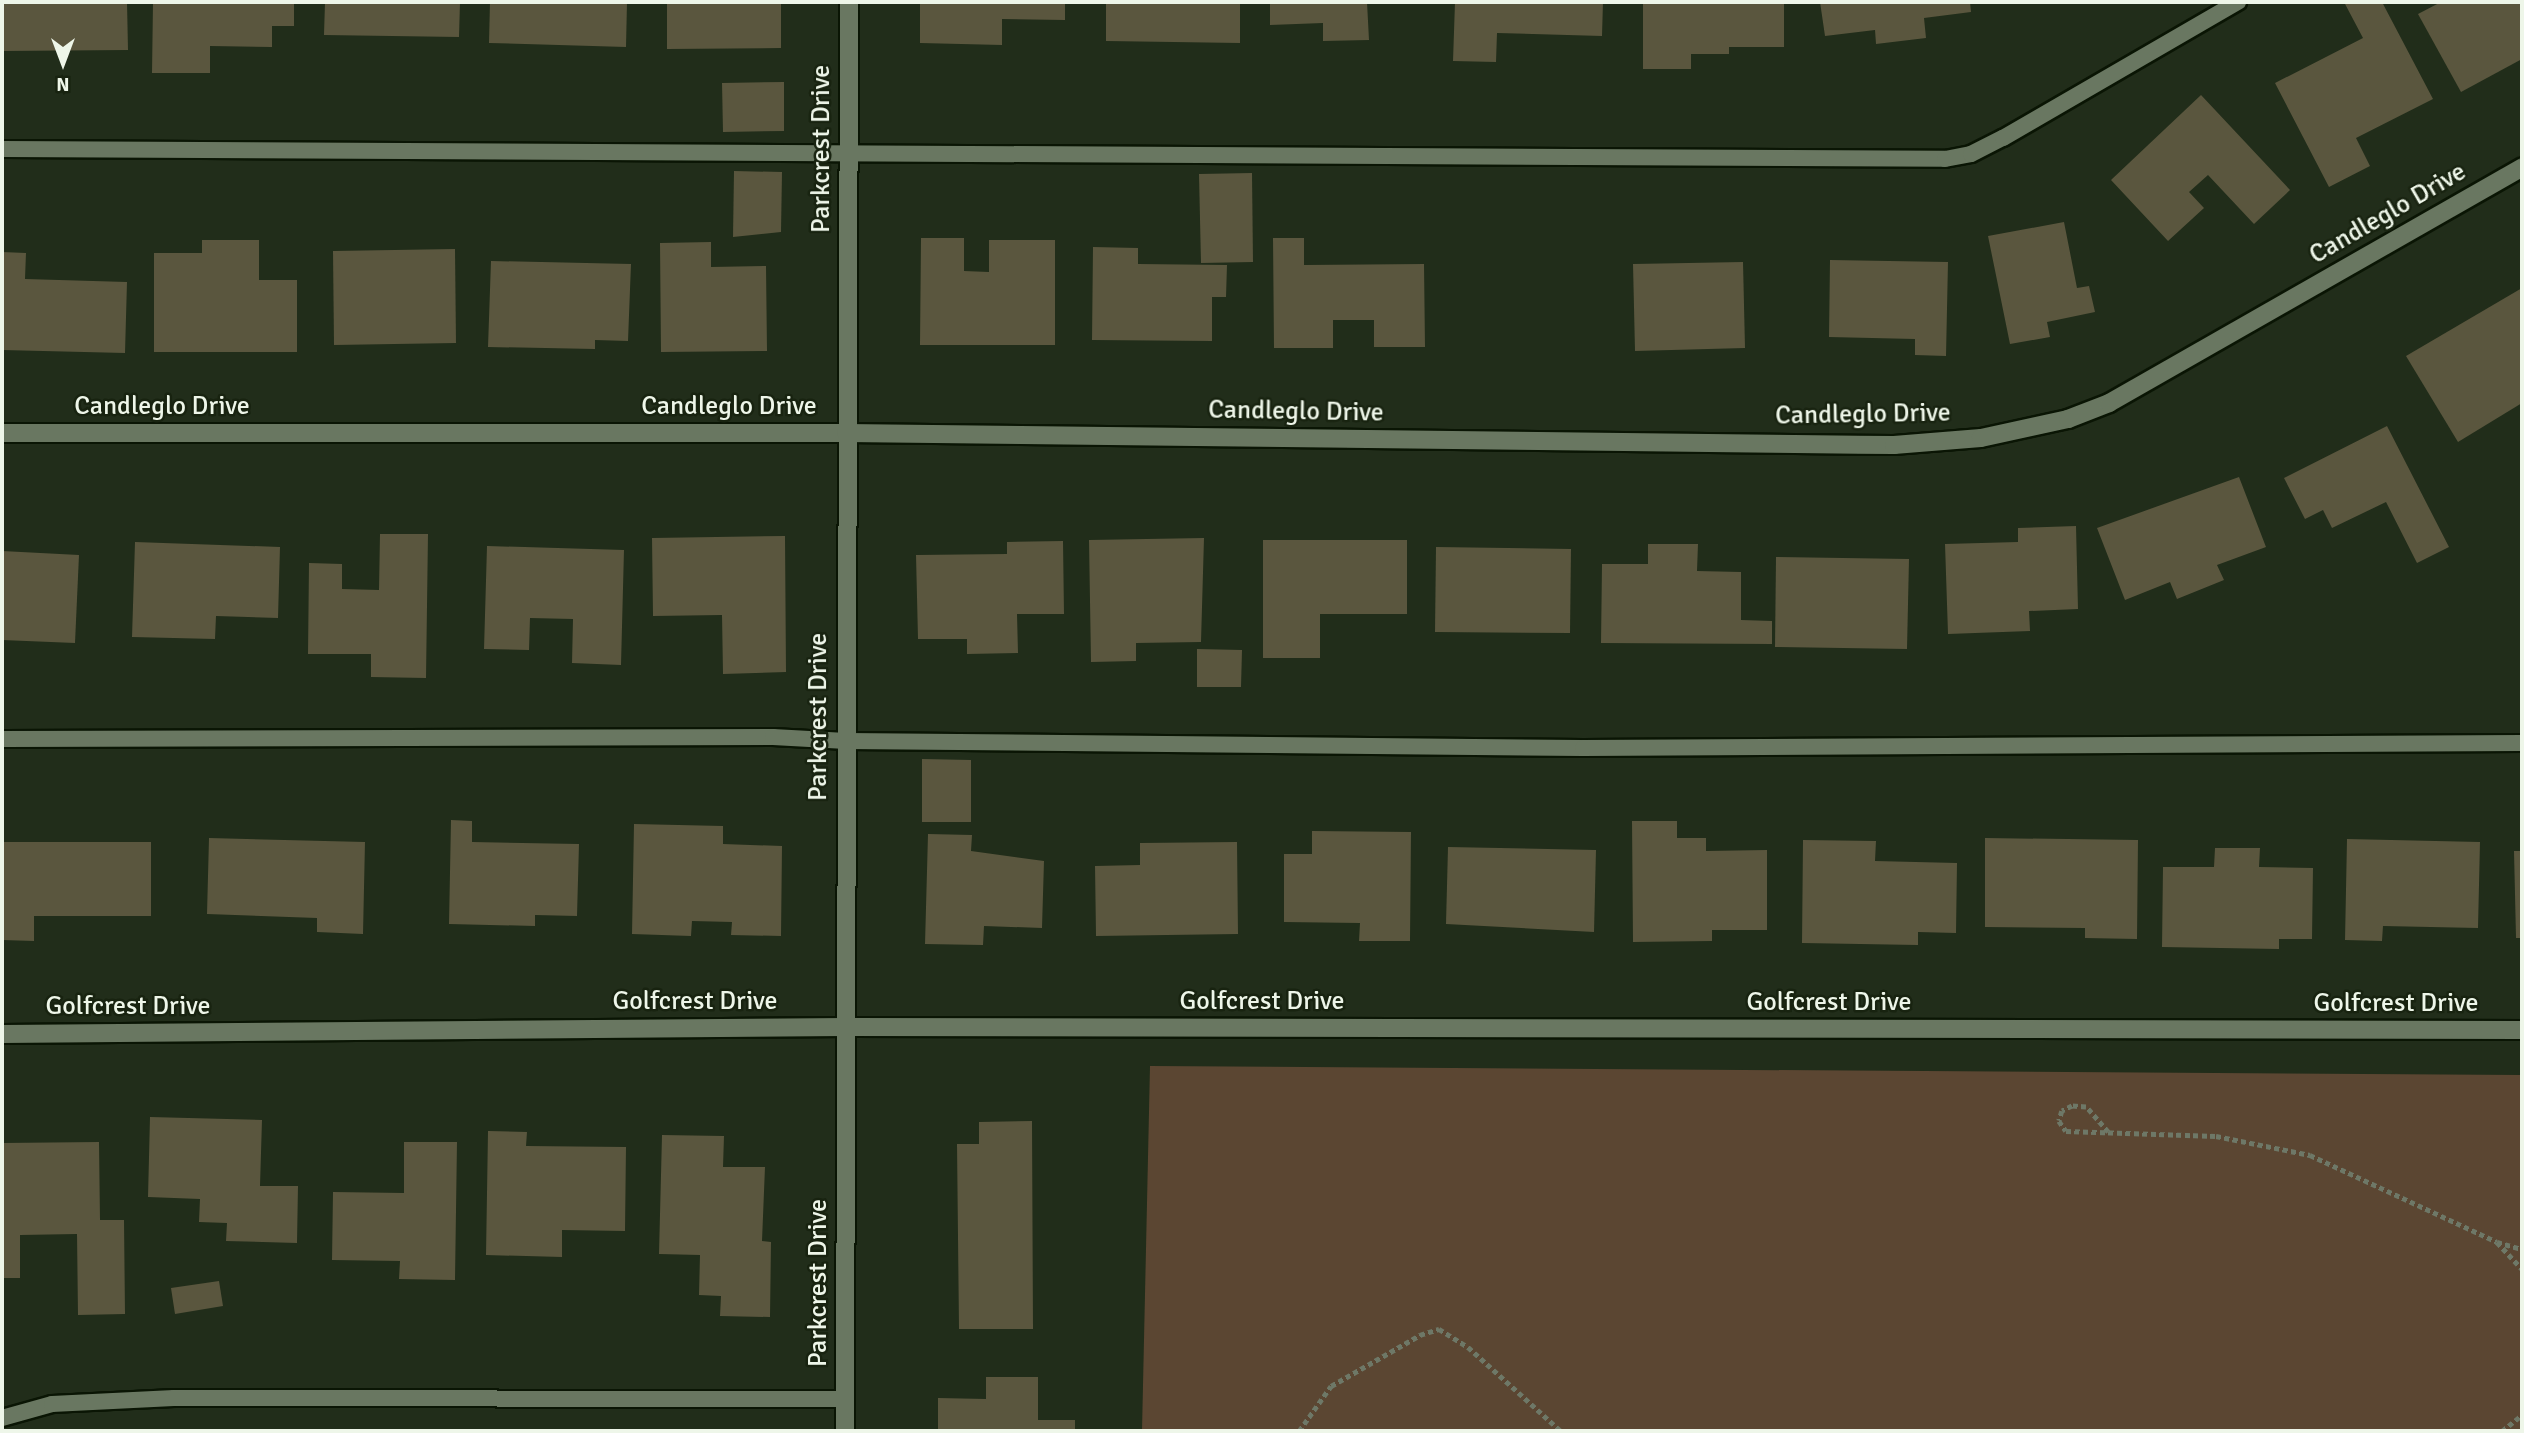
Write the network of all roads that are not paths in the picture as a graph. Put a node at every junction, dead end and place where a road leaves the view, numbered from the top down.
1 (849, 2) edge
2 (2238, 2) edge
3 (2, 149) edge
4 (848, 157) junction
5 (2522, 167) edge
6 (2, 433) edge
7 (846, 433) junction
8 (2, 739) edge
9 (846, 741) junction
10 (2522, 743) edge
11 (846, 1027) junction
12 (2522, 1030) edge
13 (2, 1034) edge
14 (845, 1399) junction
15 (2, 1418) edge
16 (845, 1431) edge

1 - 4 street, Parkcrest Drive
2 - 4 lane
3 - 4 lane
4 - 7 street, Parkcrest Drive
5 - 7 street, Candleglo Drive
6 - 7 street, Candleglo Drive
7 - 9 street, Parkcrest Drive
8 - 9 lane
9 - 10 lane
9 - 11 street, Parkcrest Drive
11 - 12 street, Golfcrest Drive
11 - 13 street, Golfcrest Drive
11 - 14 street, Parkcrest Drive
14 - 15 lane
14 - 16 street, Parkcrest Drive

